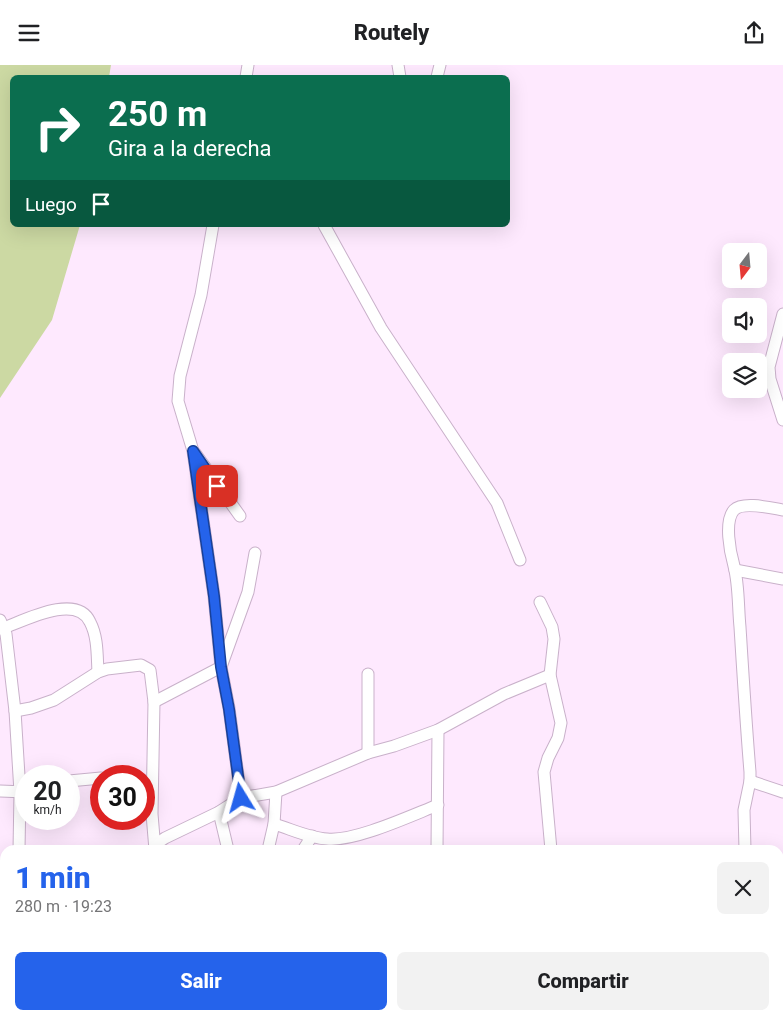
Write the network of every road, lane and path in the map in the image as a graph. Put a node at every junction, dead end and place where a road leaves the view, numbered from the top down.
1 (213, 227) edge
2 (325, 227) edge
3 (783, 314) edge
4 (783, 420) edge
5 (193, 451) junction
6 (783, 509) edge
7 (240, 516) dead end
8 (256, 553) dead end
9 (520, 559) dead end
10 (735, 570) junction
11 (783, 579) edge
12 (540, 603) dead end
13 (2, 624) edge
14 (221, 667) junction
15 (98, 672) junction
16 (368, 673) dead end
17 (550, 675) junction
18 (154, 702) junction
19 (15, 711) junction
20 (438, 730) junction
21 (368, 753) junction
22 (20, 765) edge
23 (149, 765) edge
24 (750, 781) junction
25 (0, 791) edge
26 (15, 792) edge
27 (276, 792) junction
28 (783, 792) edge
29 (241, 798) junction
30 (438, 805) junction
31 (219, 812) junction
32 (274, 824) junction
33 (20, 830) edge
34 (153, 830) edge
35 (312, 836) junction
36 (19, 845) edge
37 (154, 845) edge
38 (158, 845) edge
39 (227, 845) edge
40 (270, 845) edge
41 (306, 845) edge
42 (437, 845) edge
43 (551, 845) edge
44 (745, 845) edge

1 - 5 street
2 - 9 street
3 - 4 street
5 - 7 street
5 - 14 street
6 - 10 street
8 - 14 street
10 - 11 street
10 - 24 street
12 - 17 street
13 - 15 street
13 - 19 street
14 - 18 street
14 - 29 street
15 - 18 street
15 - 19 street
16 - 21 street
17 - 20 street
17 - 43 street
18 - 23 street
19 - 22 street
20 - 21 street
20 - 30 street
21 - 27 street
24 - 28 street
24 - 44 street
25 - 26 street
27 - 29 street
27 - 32 street
29 - 31 street
30 - 35 street
30 - 42 street
31 - 38 street
31 - 39 street
32 - 35 street
32 - 40 street
33 - 36 street
34 - 37 street
35 - 41 street

